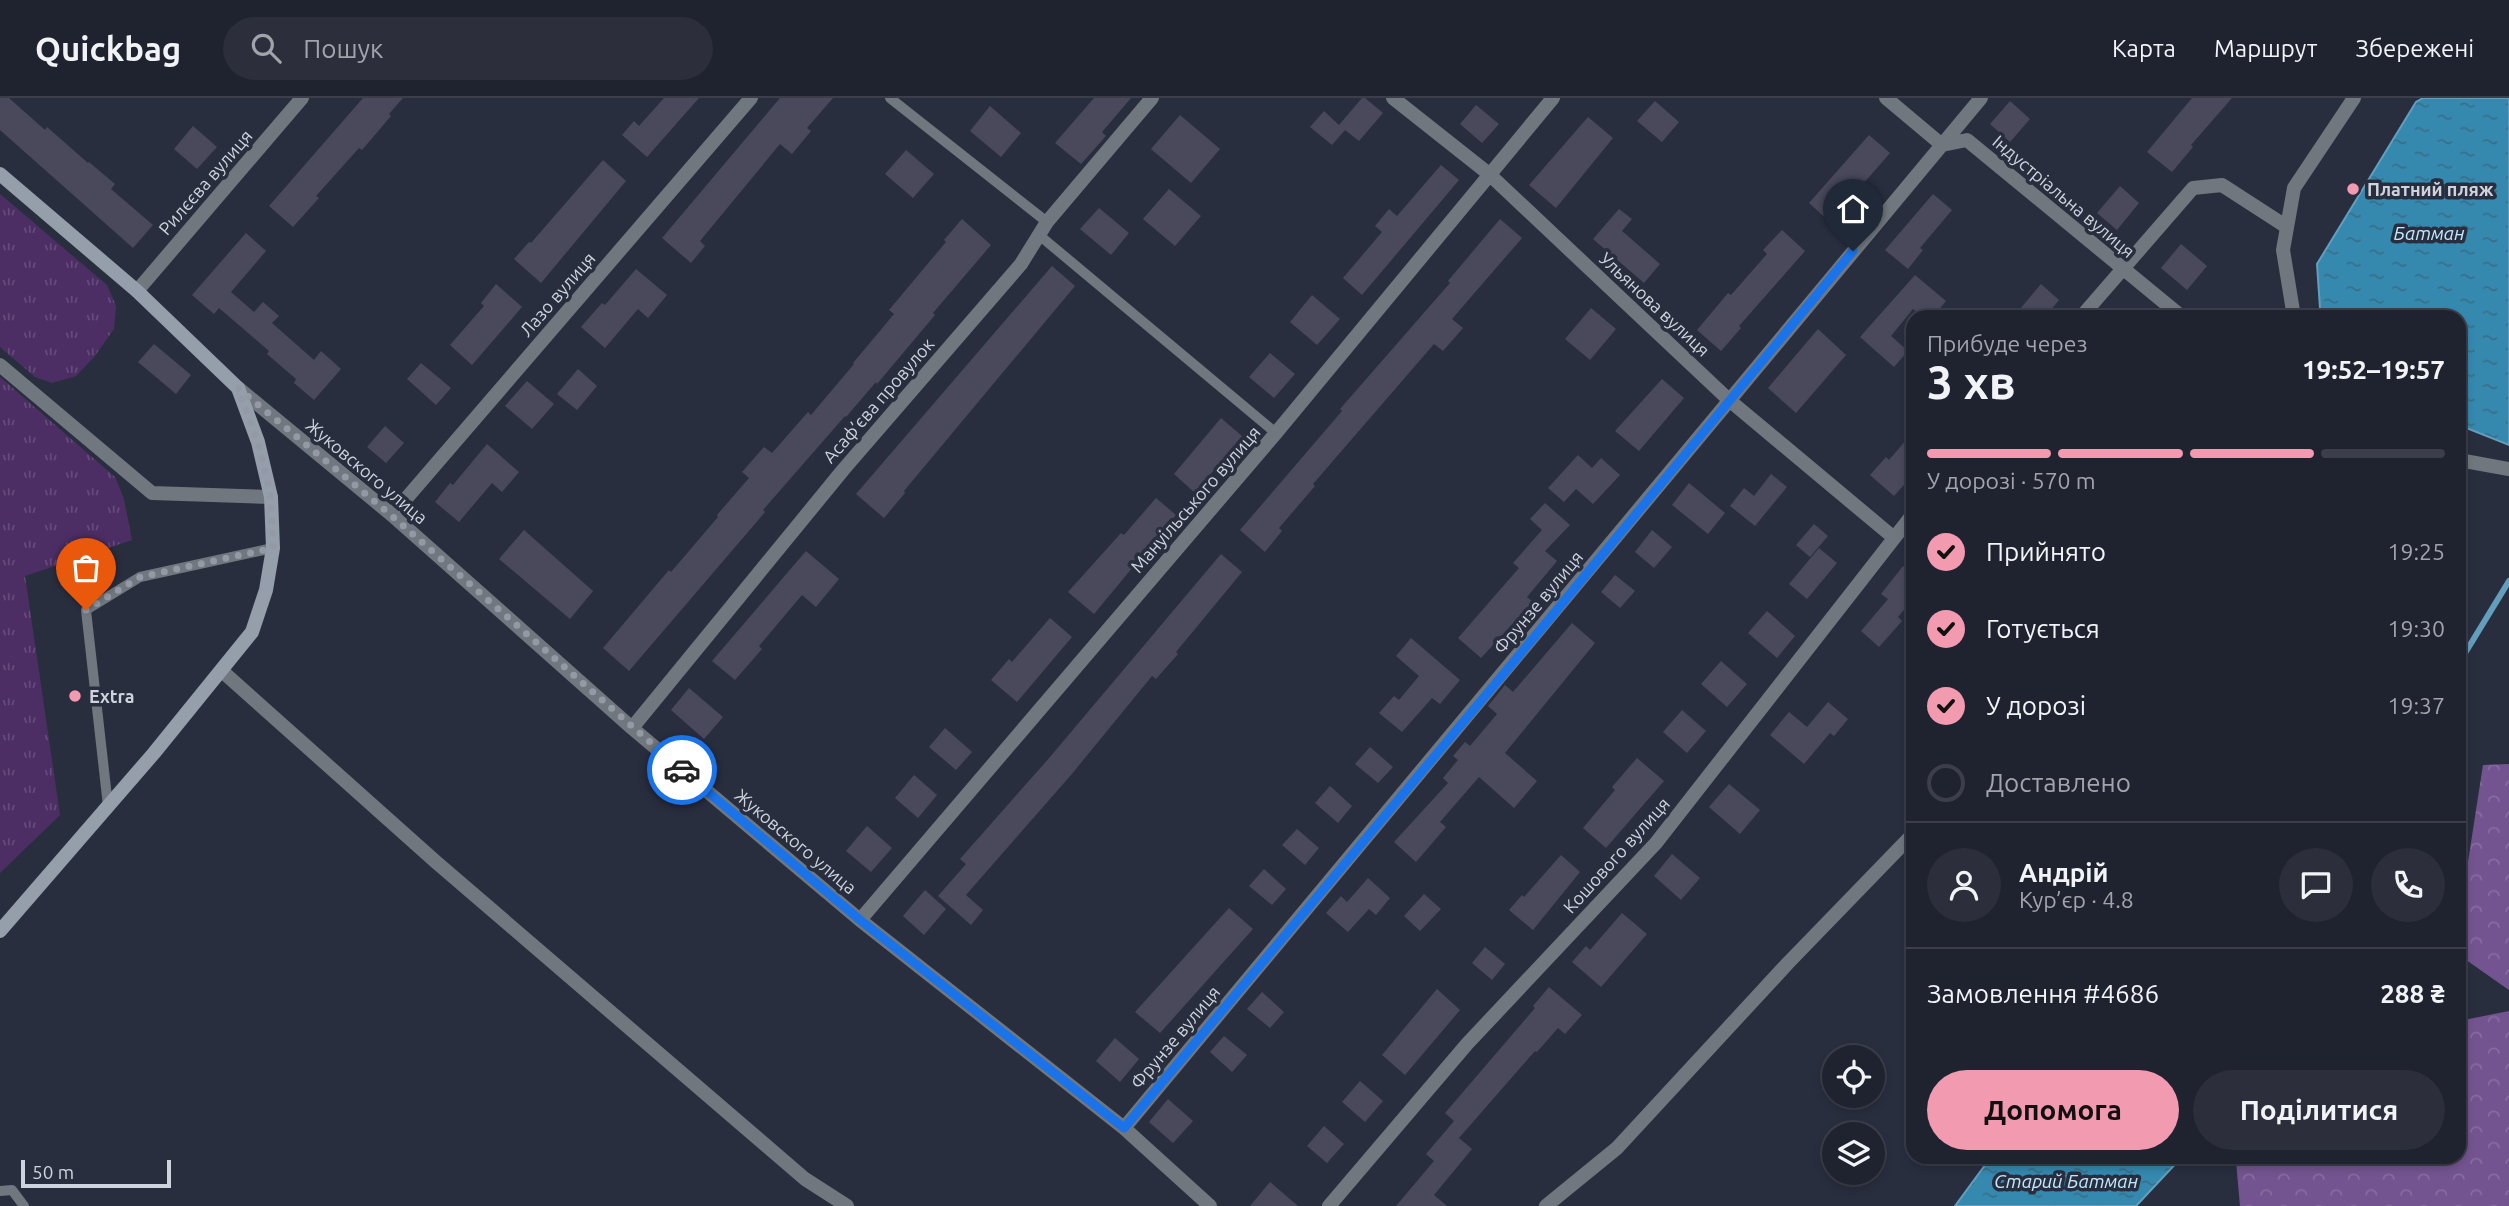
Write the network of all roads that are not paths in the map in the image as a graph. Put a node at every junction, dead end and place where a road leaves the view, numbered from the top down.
1 (302, 98) edge
2 (751, 98) edge
3 (890, 98) edge
4 (1152, 98) edge
5 (1393, 98) edge
6 (1553, 98) edge
7 (1886, 98) edge
8 (1981, 98) edge
9 (2354, 98) edge
10 (1942, 145) junction
11 (0, 174) edge
12 (1489, 174) junction
13 (1047, 222) junction
14 (2287, 227) junction
15 (1038, 235) junction
16 (2122, 269) junction
17 (137, 291) junction
18 (2087, 310) edge
19 (2173, 310) edge
20 (2293, 310) edge
21 (0, 365) edge
22 (238, 388) junction
23 (1729, 400) junction
24 (1276, 433) junction
25 (2466, 461) edge
26 (2509, 469) edge
27 (271, 497) junction
28 (391, 515) junction
29 (1906, 522) edge
30 (1893, 537) junction
31 (273, 548) junction
32 (222, 671) junction
33 (632, 728) junction
34 (107, 806) junction
35 (1906, 841) edge
36 (860, 920) junction
37 (0, 931) edge
38 (1124, 1128) junction
39 (0, 1191) edge
40 (24, 1206) edge
41 (847, 1206) edge
42 (1210, 1206) edge
43 (1329, 1206) edge
44 (1546, 1206) edge

1 - 17 street, Рилєєва вулиця
2 - 28 street, Лазо вулиця
3 - 13 lane
4 - 13 street, Асаф’єва провулок
5 - 12 street, Ульянова вулиця
6 - 12 street, Мануільського вулиця
7 - 10 street
8 - 10 street, Фрунзе вулиця
9 - 14 street
10 - 16 street, Індустріальна вулиця
10 - 23 street, Фрунзе вулиця
11 - 17 street
12 - 23 street, Ульянова вулиця
12 - 24 street, Мануільського вулиця
13 - 15 street, Асаф’єва провулок
14 - 16 street
14 - 20 street
15 - 24 lane
15 - 33 street, Асаф’єва провулок
16 - 18 street
16 - 19 street, Індустріальна вулиця
17 - 22 street
21 - 27 street
22 - 27 street
22 - 28 street, Жуковского улица
23 - 30 street, Ульянова вулиця
23 - 38 street, Фрунзе вулиця
24 - 36 street, Мануільського вулиця
25 - 26 street
27 - 31 street
28 - 33 street, Жуковского улица
29 - 30 street, Кошового вулиця
30 - 43 street, Кошового вулиця
31 - 32 street
31 - 34 lane
32 - 34 street
32 - 41 street
33 - 36 street, Жуковского улица
34 - 37 street
35 - 44 street
36 - 38 street, Жуковского улица
38 - 42 street, Жуковского улица
39 - 40 lane

